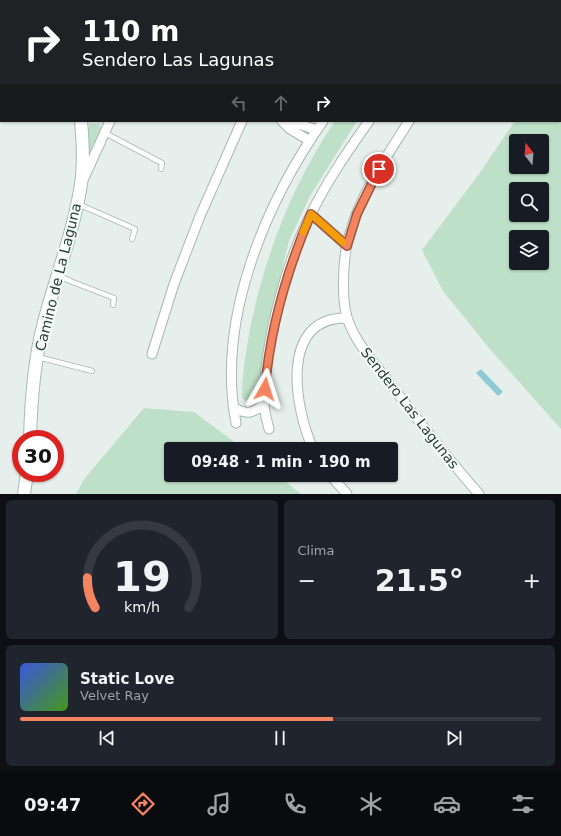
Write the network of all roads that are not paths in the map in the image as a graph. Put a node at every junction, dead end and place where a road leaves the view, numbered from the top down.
1 (81, 122) edge
2 (110, 122) edge
3 (242, 122) edge
4 (283, 122) edge
5 (292, 122) edge
6 (322, 122) edge
7 (368, 122) edge
8 (408, 122) edge
9 (317, 130) junction
10 (105, 133) junction
11 (310, 141) junction
12 (161, 169) dead end
13 (81, 184) junction
14 (77, 203) junction
15 (311, 214) junction
16 (132, 239) dead end
17 (347, 246) junction
18 (58, 275) junction
19 (113, 305) dead end
20 (347, 318) junction
21 (152, 354) dead end
22 (37, 357) junction
23 (92, 371) dead end
24 (264, 404) junction
25 (233, 407) junction
26 (236, 423) dead end
27 (30, 430) edge
28 (269, 430) dead end
29 (310, 442) edge
30 (26, 482) edge
31 (336, 482) edge
32 (24, 494) edge
33 (347, 494) edge
34 (479, 494) edge

1 - 13 street
2 - 10 street, Camino de La Laguna
3 - 21 street
4 - 11 street
5 - 9 street
6 - 9 street
7 - 15 street
8 - 17 street, Sendero Las Lagunas
9 - 11 street
10 - 12 lane
10 - 13 street, Camino de La Laguna
11 - 25 street
13 - 14 street, Camino de La Laguna
14 - 16 lane
14 - 18 street, Camino de La Laguna
15 - 17 street
15 - 24 street
17 - 20 street, Sendero Las Lagunas
18 - 19 lane
18 - 22 street, Camino de La Laguna
20 - 29 street
20 - 34 street, Sendero Las Lagunas
22 - 23 lane
22 - 27 street, Camino de La Laguna
24 - 25 street
24 - 28 street
25 - 26 street
30 - 32 street
31 - 33 street

